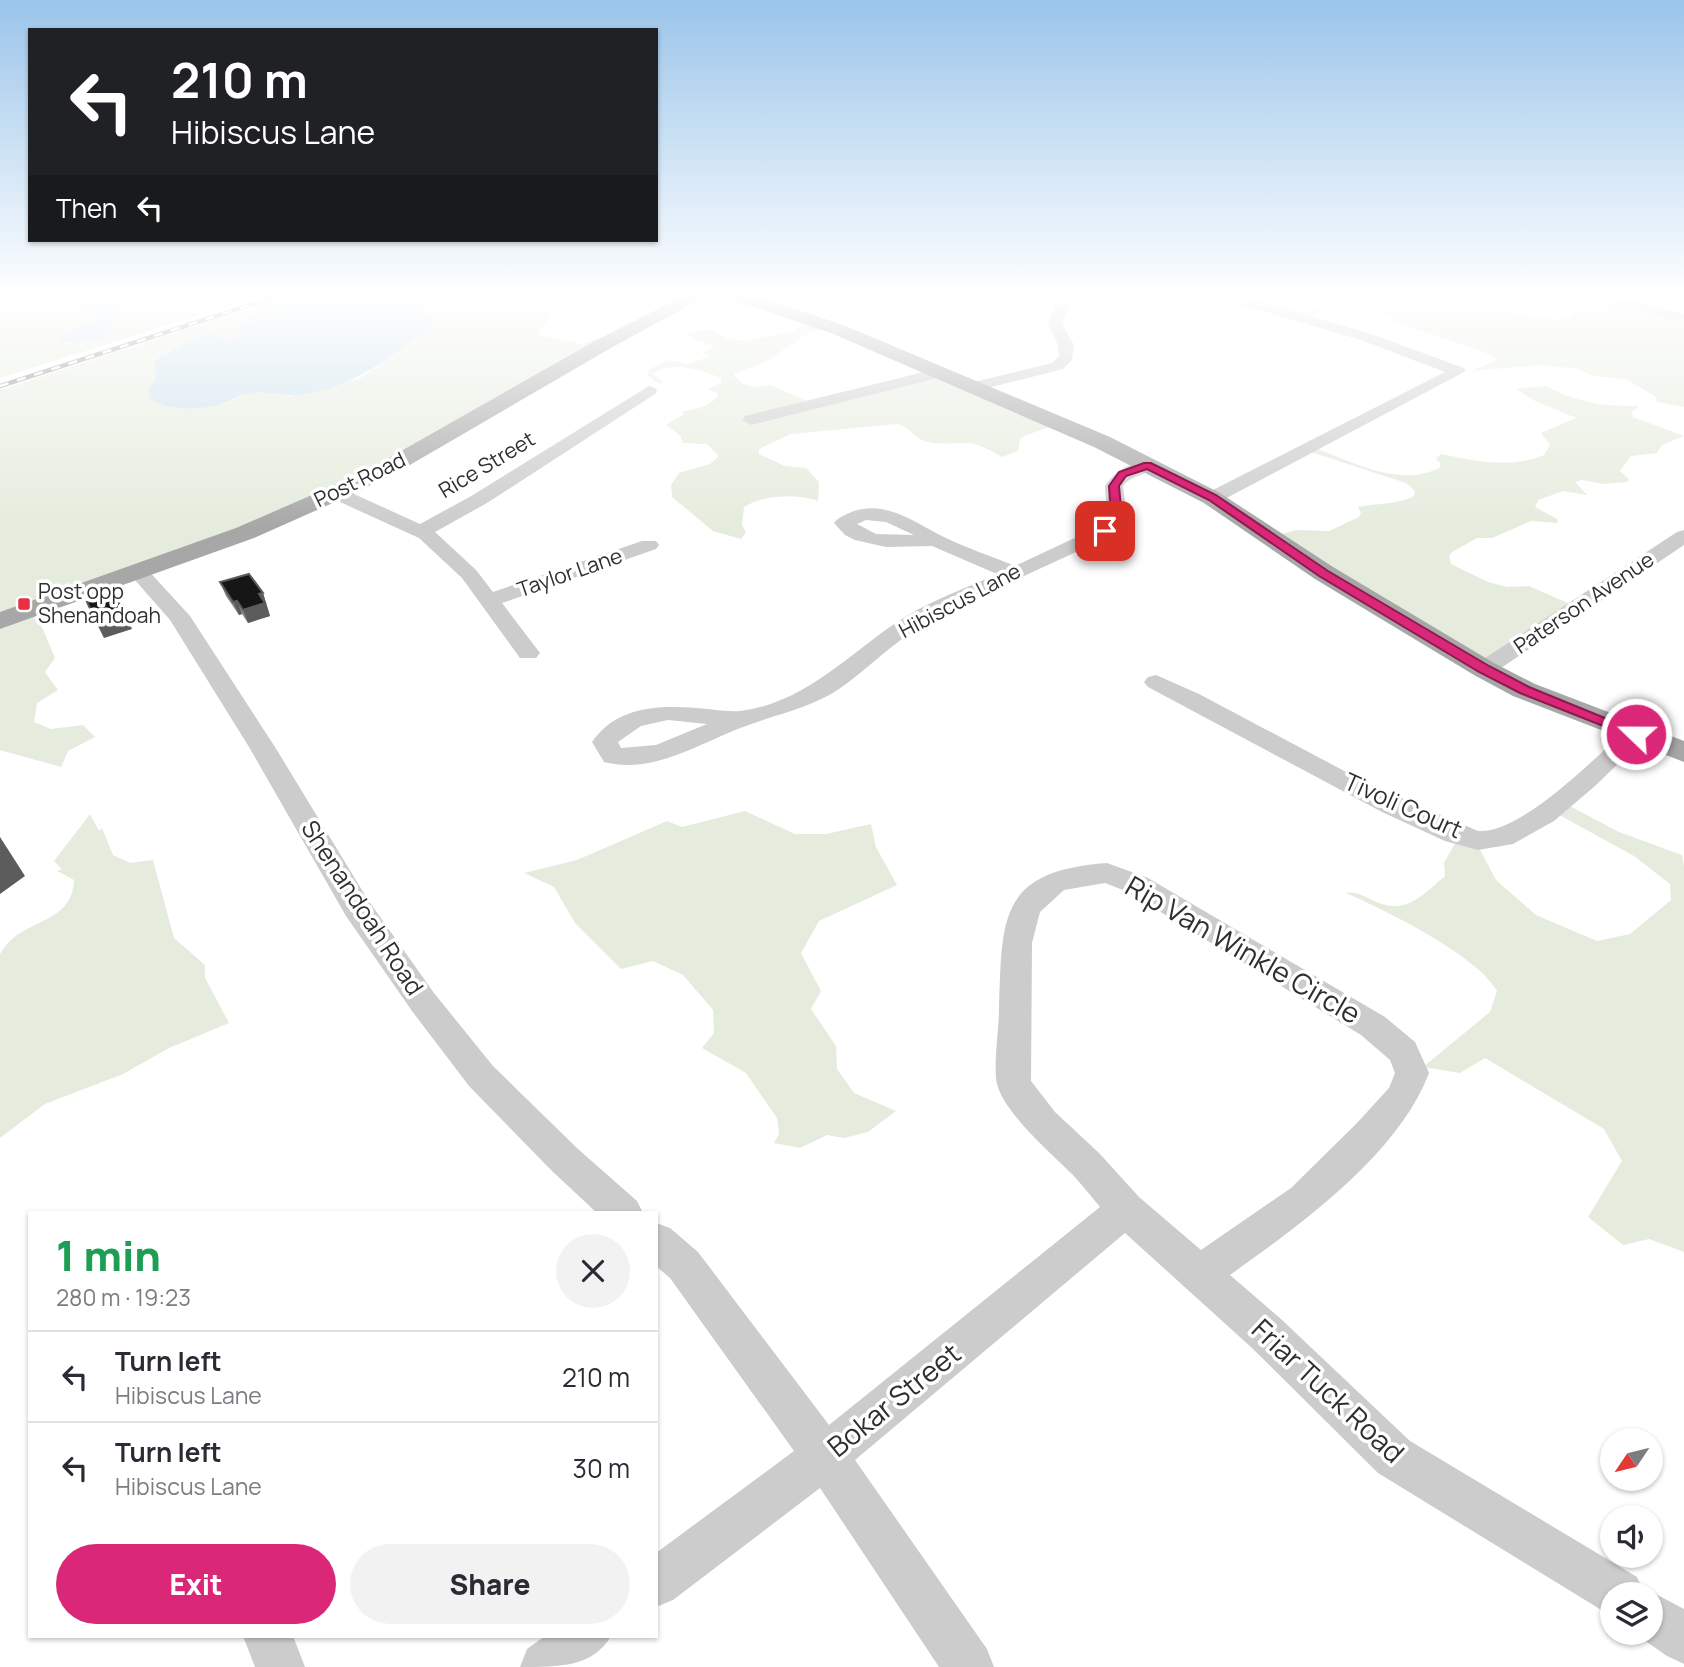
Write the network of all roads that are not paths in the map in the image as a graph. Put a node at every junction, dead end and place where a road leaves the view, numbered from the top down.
1 (554, 373) edge
2 (940, 373) joint
3 (1030, 373) edge
4 (1455, 373) edge
5 (972, 387) junction
6 (649, 391) dead end
7 (751, 420) dead end
8 (1148, 465) junction
9 (336, 493) junction
10 (1212, 498) junction
11 (420, 532) junction
12 (1684, 537) edge
13 (934, 540) dead end
14 (649, 545) dead end
15 (139, 572) junction
16 (1014, 573) junction
17 (491, 600) junction
18 (0, 621) edge
19 (528, 653) dead end
20 (1484, 669) junction
21 (1156, 682) dead end
22 (740, 719) dead end
23 (1636, 734) junction
24 (1684, 751) edge
25 (1126, 1209) junction
26 (622, 1211) edge
27 (658, 1243) edge
28 (1199, 1274) junction
29 (825, 1456) junction
30 (658, 1581) edge
31 (1600, 1582) edge
32 (1663, 1624) edge
33 (269, 1638) edge
34 (583, 1638) edge
35 (1684, 1639) edge
36 (279, 1667) edge
37 (545, 1667) edge
38 (969, 1667) edge

1 - 9 main road, Post Road
2 - 5 main road
2 - 7 street
3 - 5 street
4 - 10 street
5 - 8 main road
6 - 11 street, Rice Street
8 - 10 main road
8 - 16 street, Hibiscus Lane
9 - 11 street
9 - 15 main road, Post Road
10 - 20 main road
11 - 17 street
12 - 20 street, Paterson Avenue
13 - 16 street
14 - 17 street, Taylor Lane
15 - 18 main road, Post Road
15 - 26 street, Shenandoah Road
16 - 22 street, Hibiscus Lane
17 - 19 street
20 - 23 main road
21 - 23 street, Tivoli Court
23 - 24 main road
25 - 28 street, Friar Tuck Road
25 - 28 street, Rip Van Winkle Circle
25 - 29 street, Bokar Street
27 - 29 street
28 - 31 street, Friar Tuck Road
29 - 30 street, Bokar Street
29 - 38 street
32 - 35 street
33 - 36 street
34 - 37 street

